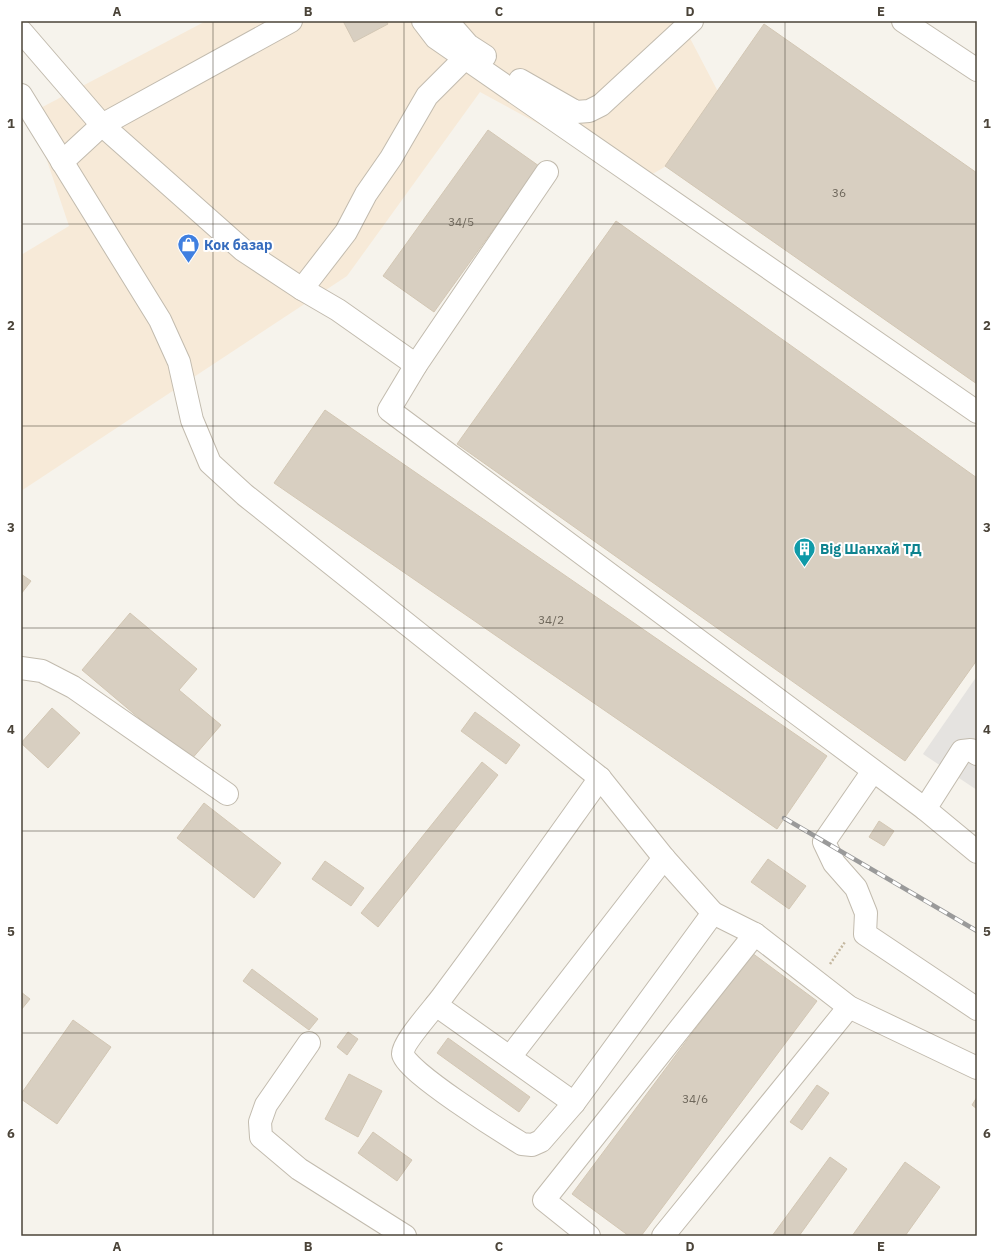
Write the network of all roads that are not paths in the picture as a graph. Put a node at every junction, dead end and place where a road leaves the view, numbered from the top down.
1 (291, 21) edge
2 (423, 21) edge
3 (447, 21) edge
4 (692, 21) edge
5 (904, 21) edge
6 (21, 31) edge
7 (465, 58) junction
8 (977, 70) edge
9 (21, 95) edge
10 (102, 125) junction
11 (62, 162) junction
12 (547, 172) dead end
13 (302, 289) junction
14 (416, 365) junction
15 (977, 412) edge
16 (21, 668) edge
17 (974, 747) edge
18 (873, 771) junction
19 (600, 778) junction
20 (227, 794) dead end
21 (925, 809) junction
22 (977, 852) edge
23 (664, 858) junction
24 (713, 912) junction
25 (755, 934) junction
26 (436, 1005) junction
27 (849, 1007) junction
28 (977, 1009) edge
29 (309, 1043) dead end
30 (510, 1057) junction
31 (977, 1068) edge
32 (574, 1103) junction
33 (405, 1236) edge
34 (589, 1236) edge
35 (663, 1236) edge

1 - 10 lane
2 - 7 lane
3 - 4 lane
5 - 8 lane
6 - 10 lane
7 - 13 lane
7 - 15 lane
9 - 11 lane
10 - 11 lane
10 - 13 lane
11 - 19 lane
12 - 14 lane
13 - 14 lane
14 - 18 lane
16 - 20 lane
17 - 21 lane
18 - 21 lane
18 - 28 lane
19 - 23 lane
19 - 26 lane
21 - 22 lane
23 - 24 lane
23 - 30 lane
24 - 25 lane
24 - 32 lane
25 - 27 lane
25 - 34 lane
26 - 30 lane
26 - 32 lane
27 - 31 lane
27 - 35 lane
29 - 33 lane
30 - 32 lane

